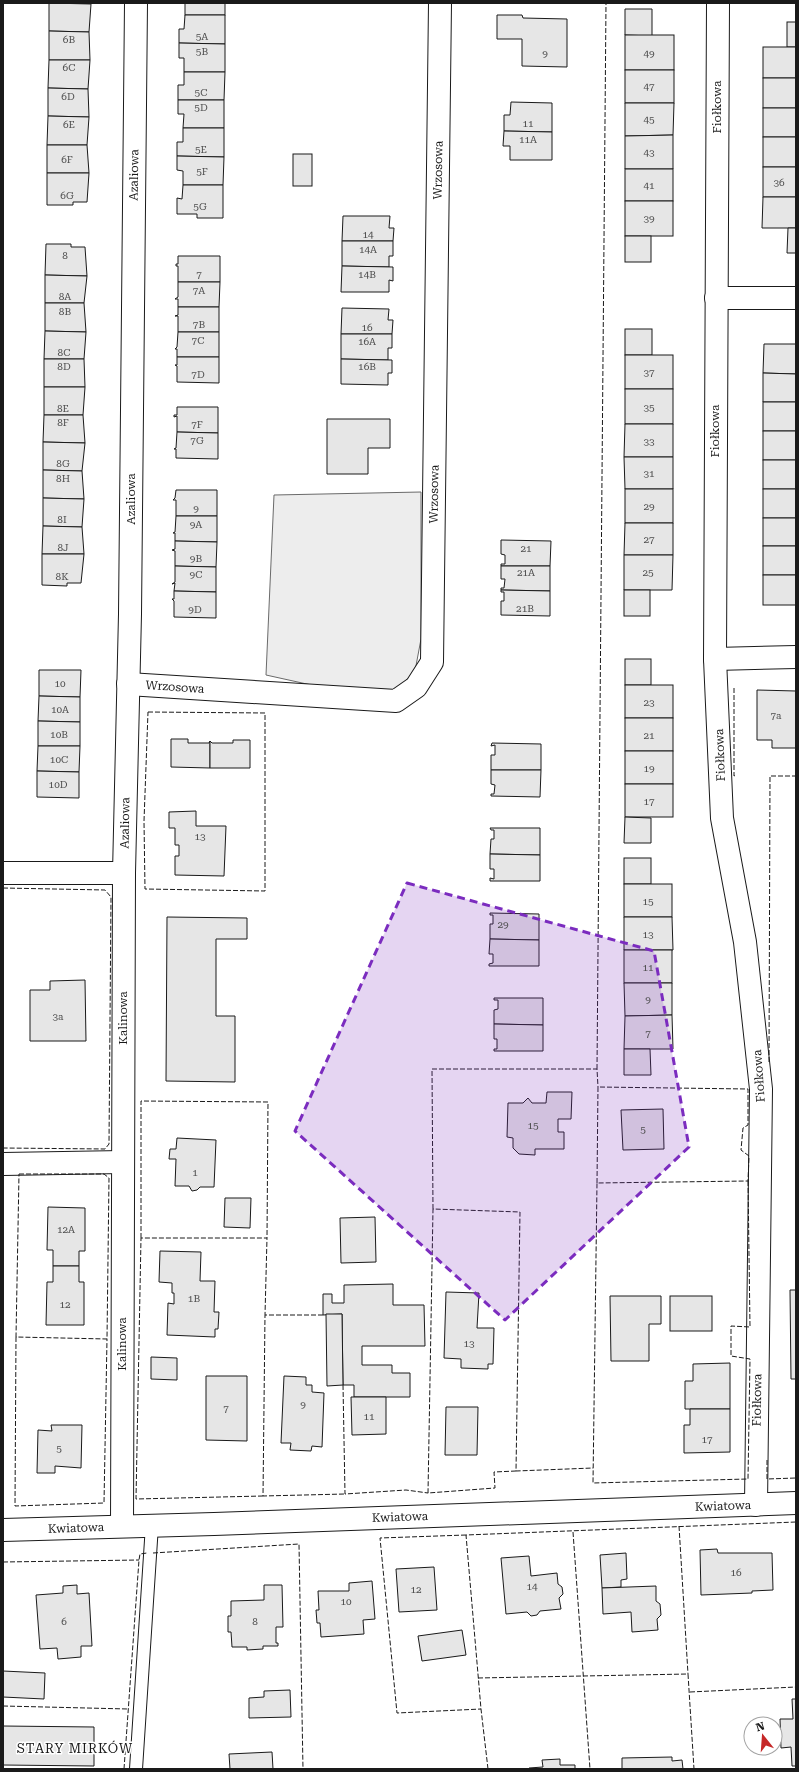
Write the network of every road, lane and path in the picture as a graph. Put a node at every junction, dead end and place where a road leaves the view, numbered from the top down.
1 (136, 3) edge
2 (440, 3) edge
3 (718, 3) edge
4 (716, 298) junction
5 (796, 298) edge
6 (796, 657) edge
7 (715, 658) junction
8 (128, 684) junction
9 (3, 873) edge
10 (124, 873) junction
11 (122, 1162) junction
12 (3, 1164) edge
13 (796, 1503) edge
14 (756, 1505) junction
15 (152, 1525) junction
16 (122, 1526) junction
17 (3, 1530) edge
18 (136, 1769) edge

1 - 8 street, Azaliowa
2 - 8 street, Wrzosowa
3 - 4 street, Fiołkowa
4 - 5 street
4 - 7 street, Fiołkowa
6 - 7 street
7 - 14 street, Fiołkowa
8 - 10 street, Azaliowa
9 - 10 street
10 - 11 street, Kalinowa
11 - 12 street
11 - 16 street, Kalinowa
13 - 14 street, Kwiatowa
14 - 15 street, Kwiatowa
15 - 16 street, Kwiatowa
15 - 18 lane
16 - 17 street, Kwiatowa

